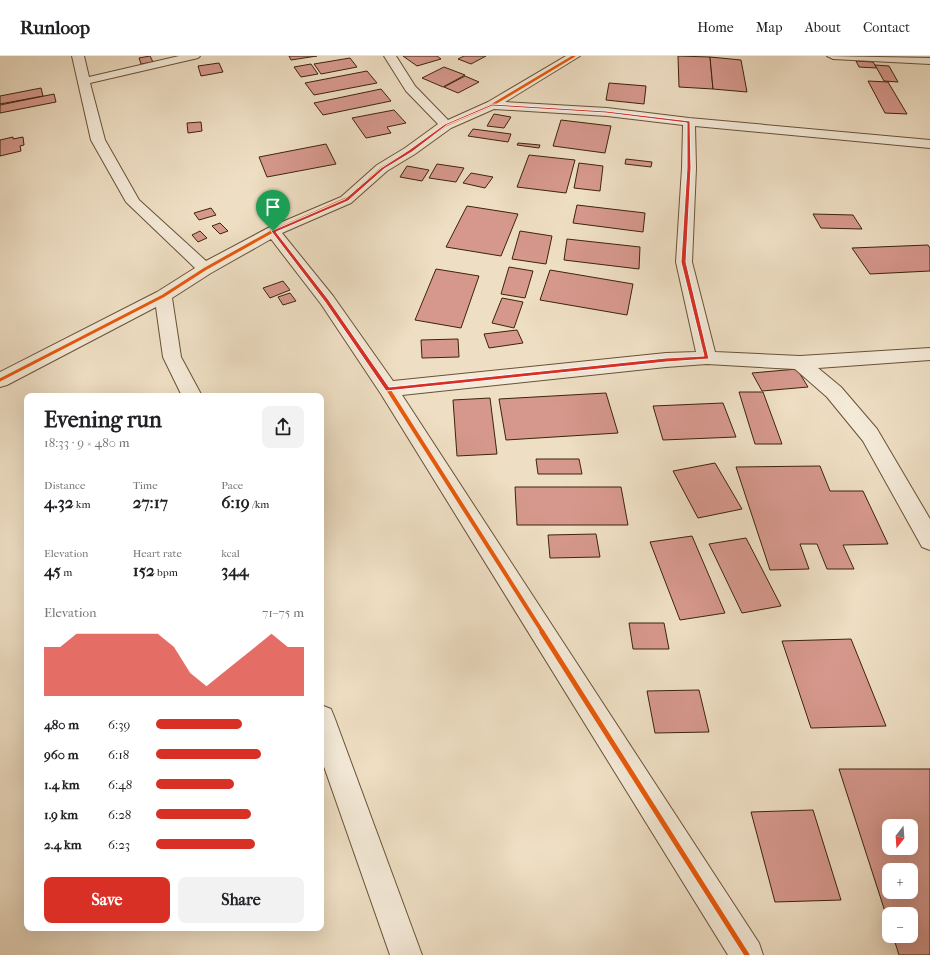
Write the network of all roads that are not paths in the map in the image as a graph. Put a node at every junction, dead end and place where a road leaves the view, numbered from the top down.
1 (78, 56) edge
2 (194, 56) edge
3 (390, 56) edge
4 (574, 56) edge
5 (833, 56) edge
6 (930, 61) edge
7 (85, 81) junction
8 (492, 105) junction
9 (689, 122) junction
10 (446, 124) junction
11 (930, 144) edge
12 (273, 231) junction
13 (205, 269) junction
14 (163, 296) junction
15 (930, 354) edge
16 (707, 358) junction
17 (800, 363) junction
18 (0, 380) edge
19 (388, 390) junction
20 (190, 393) edge
21 (930, 540) edge
22 (324, 727) edge
23 (406, 955) edge
24 (747, 955) edge

1 - 7 street
2 - 7 street
3 - 10 street
4 - 8 street
5 - 6 street
7 - 13 street
8 - 9 street
8 - 10 street
9 - 11 street
9 - 16 street
10 - 12 street
12 - 13 street
12 - 19 street
13 - 14 street
14 - 18 street
14 - 20 street
15 - 17 street
16 - 17 street
16 - 19 street
17 - 21 street
19 - 24 street
22 - 23 street

